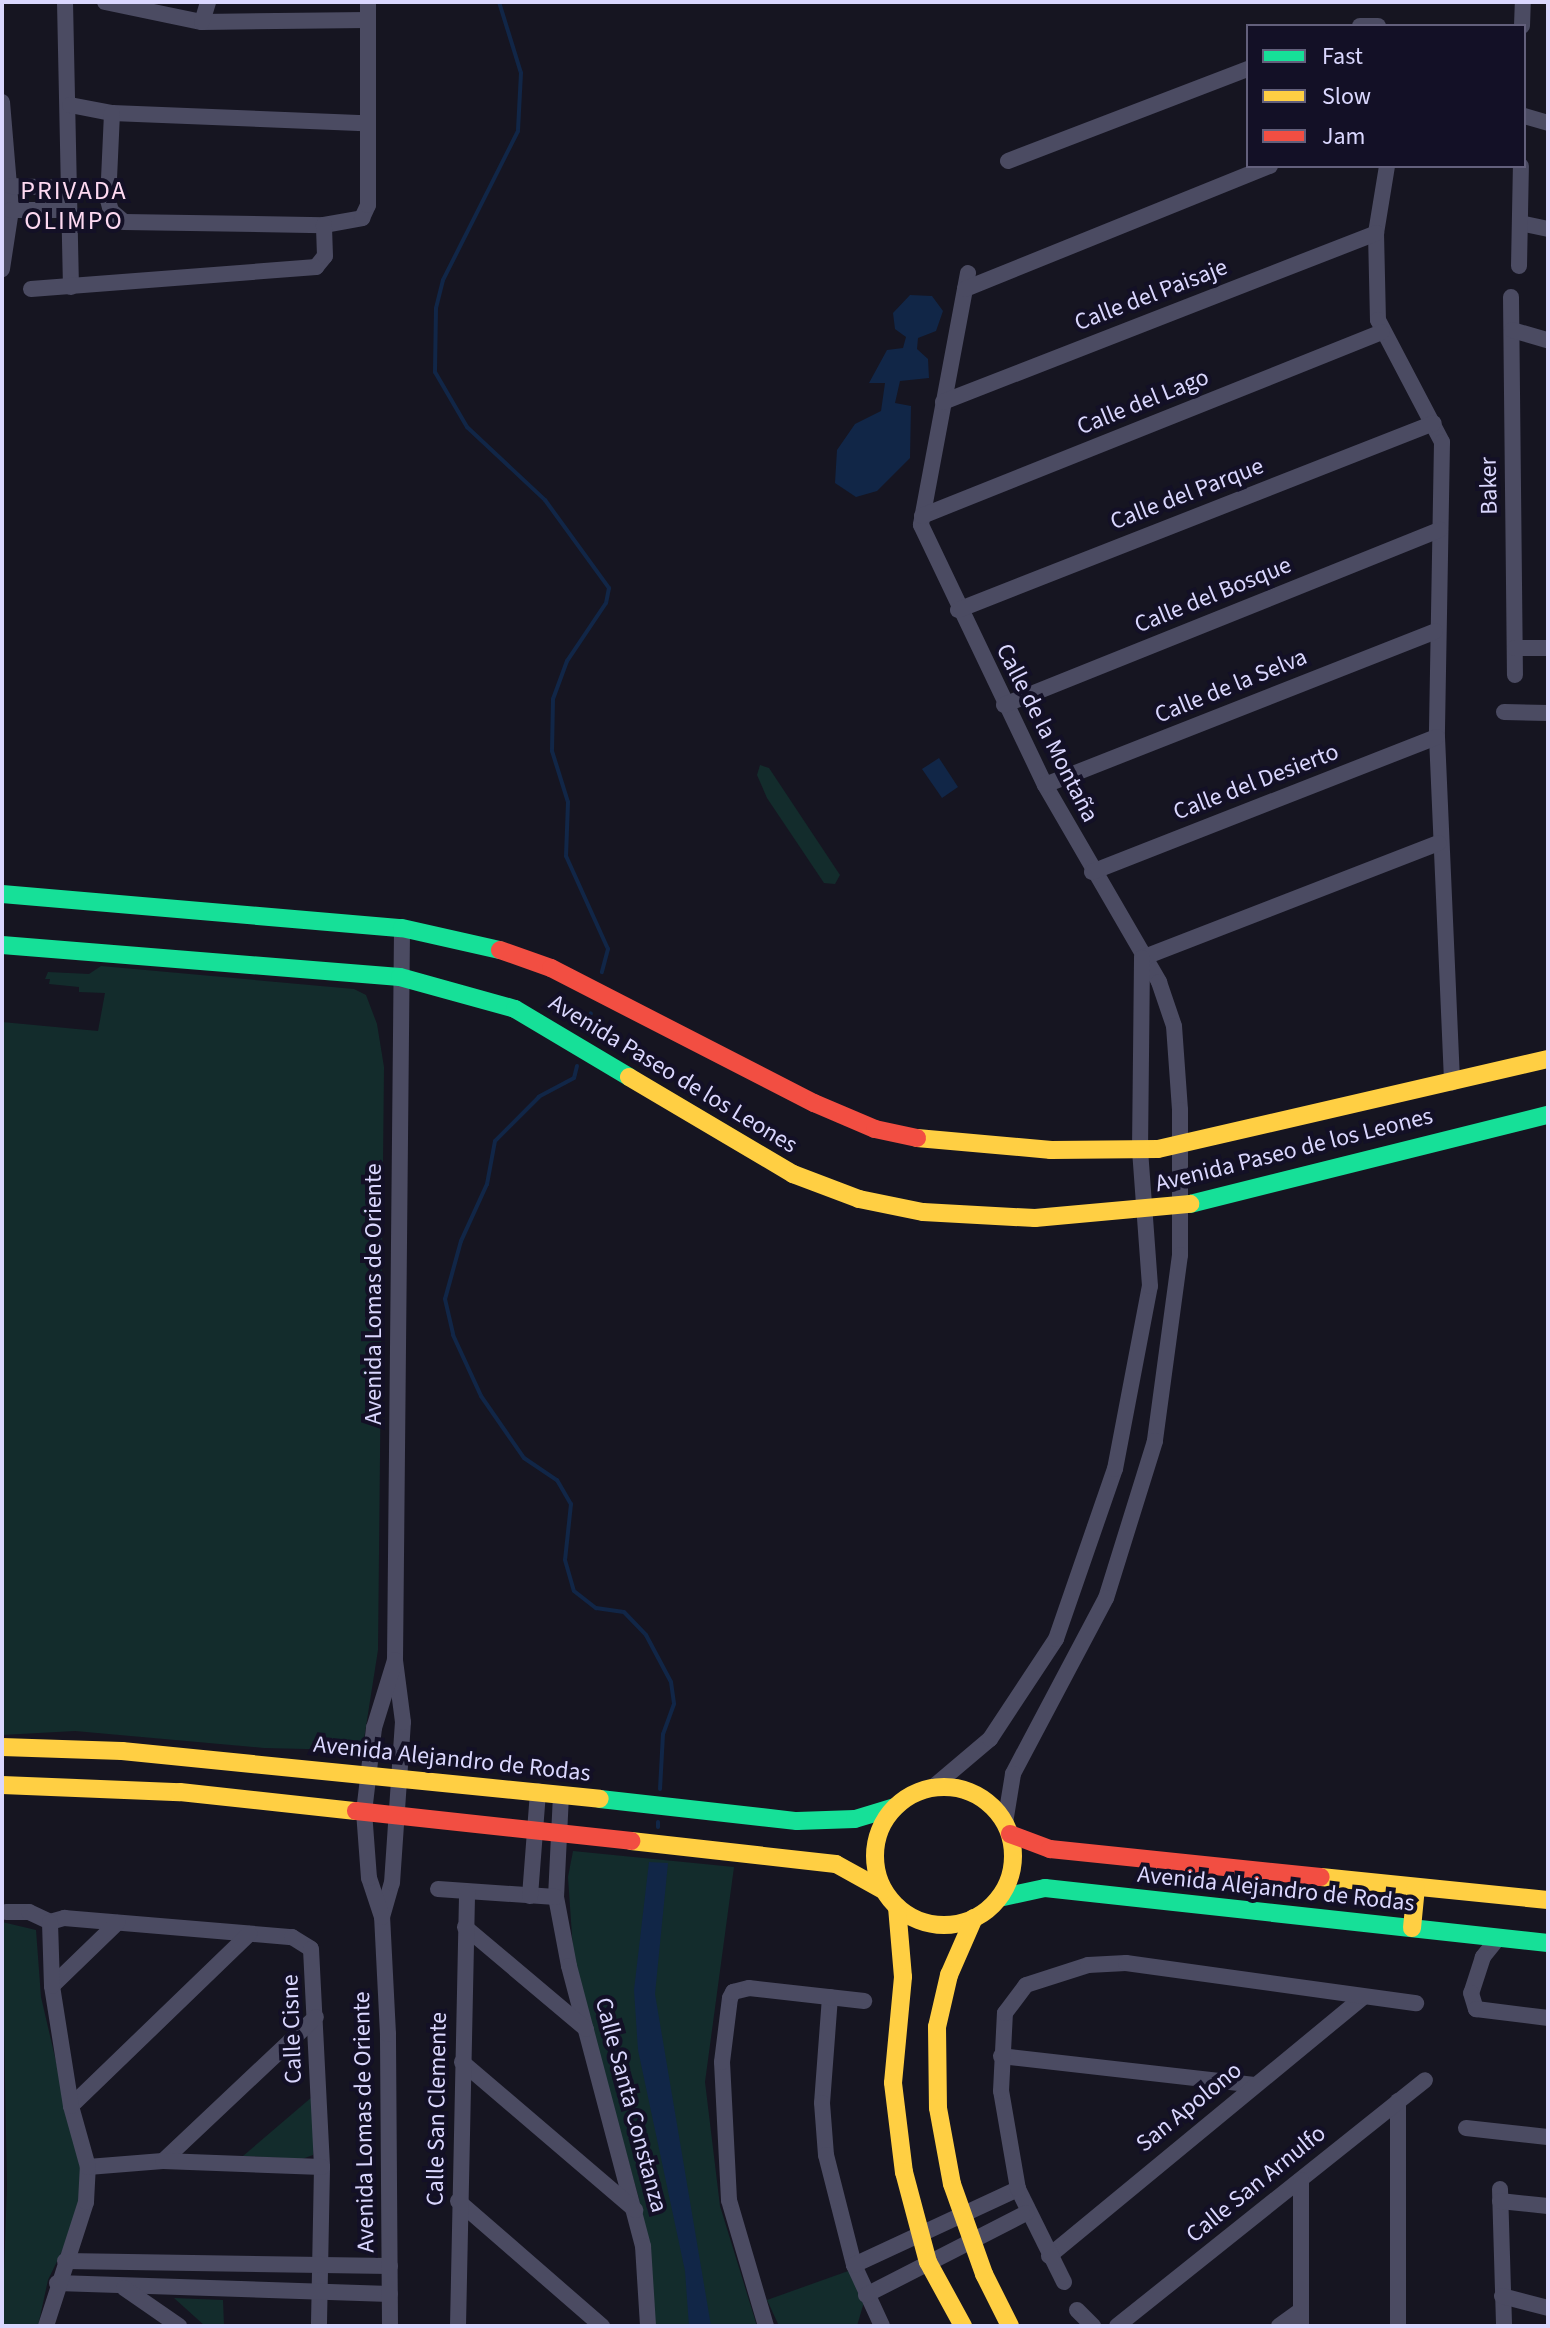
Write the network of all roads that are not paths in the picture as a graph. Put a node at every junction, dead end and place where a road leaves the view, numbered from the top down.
1 (65, 2) edge
2 (105, 2) edge
3 (208, 2) edge
4 (368, 2) edge
5 (1523, 2) edge
6 (367, 20) junction
7 (202, 22) junction
8 (1522, 24) edge
9 (1246, 70) edge
10 (2, 102) edge
11 (70, 105) junction
12 (112, 113) junction
13 (1526, 117) edge
14 (365, 123) junction
15 (1548, 123) edge
16 (1008, 161) dead end
17 (1265, 168) edge
18 (1387, 168) edge
19 (1521, 168) edge
20 (11, 186) junction
21 (66, 188) junction
22 (11, 210) junction
23 (66, 210) junction
24 (1520, 223) junction
25 (324, 225) junction
26 (1548, 229) edge
27 (1376, 233) junction
28 (1519, 266) dead end
29 (2, 269) edge
30 (71, 287) junction
31 (31, 289) dead end
32 (1511, 297) dead end
33 (1512, 330) junction
34 (1382, 332) junction
35 (1548, 340) edge
36 (943, 402) junction
37 (1434, 423) junction
38 (921, 520) junction
39 (1440, 530) junction
40 (958, 610) junction
41 (1435, 631) junction
42 (1515, 648) junction
43 (1548, 648) edge
44 (1515, 675) dead end
45 (1004, 705) junction
46 (1504, 712) dead end
47 (1548, 713) edge
48 (1437, 737) junction
49 (1045, 785) junction
50 (1439, 843) junction
51 (1092, 872) junction
52 (2, 894) edge
53 (402, 928) junction
54 (2, 945) edge
55 (1142, 958) junction
56 (400, 977) junction
57 (1548, 1059) edge
58 (1452, 1083) junction
59 (1548, 1115) edge
60 (1179, 1145) junction
61 (1140, 1151) junction
62 (1181, 1206) junction
63 (1147, 1210) junction
64 (1056, 1639) junction
65 (1081, 1650) junction
66 (395, 1660) junction
67 (9, 1747) edge
68 (368, 1773) junction
69 (398, 1777) junction
70 (10, 1785) edge
71 (932, 1788) junction
72 (538, 1791) junction
73 (561, 1795) junction
74 (895, 1807) junction
75 (364, 1812) junction
76 (394, 1814) junction
77 (1008, 1828) junction
78 (535, 1830) junction
79 (559, 1833) junction
80 (1416, 1887) junction
81 (438, 1889) dead end
82 (883, 1890) junction
83 (467, 1893) junction
84 (530, 1896) junction
85 (556, 1897) junction
86 (999, 1898) junction
87 (1548, 1900) edge
88 (897, 1907) junction
89 (6, 1912) dead end
90 (382, 1917) junction
91 (974, 1918) junction
92 (50, 1922) junction
93 (117, 1923) junction
94 (465, 1927) junction
95 (1412, 1928) junction
96 (249, 1934) junction
97 (1499, 1937) junction
98 (1548, 1943) edge
99 (52, 1986) junction
100 (830, 1997) junction
101 (1362, 1998) junction
102 (864, 2001) dead end
103 (1416, 2003) dead end
104 (316, 2017) junction
105 (1548, 2018) edge
106 (586, 2029) junction
107 (1001, 2056) junction
108 (462, 2062) junction
109 (1425, 2080) dead end
110 (1254, 2085) junction
111 (1398, 2101) junction
112 (71, 2106) junction
113 (1466, 2128) dead end
114 (1548, 2137) edge
115 (163, 2161) junction
116 (88, 2167) junction
117 (322, 2167) junction
118 (1301, 2180) junction
119 (1018, 2189) junction
120 (458, 2201) junction
121 (1548, 2206) edge
122 (635, 2210) junction
123 (1026, 2213) junction
124 (962, 2214) junction
125 (919, 2235) junction
126 (971, 2240) junction
127 (1049, 2256) junction
128 (65, 2261) junction
129 (928, 2262) junction
130 (854, 2265) junction
131 (390, 2266) junction
132 (320, 2267) junction
133 (1064, 2282) dead end
134 (57, 2283) junction
135 (124, 2288) junction
136 (319, 2289) junction
137 (390, 2294) junction
138 (866, 2295) junction
139 (1502, 2296) junction
140 (1548, 2308) edge
141 (1077, 2310) dead end
142 (1301, 2318) edge
143 (873, 2321) edge
144 (46, 2326) edge
145 (179, 2326) edge
146 (319, 2326) edge
147 (390, 2326) edge
148 (458, 2326) edge
149 (602, 2326) edge
150 (648, 2326) edge
151 (766, 2326) edge
152 (963, 2326) edge
153 (1010, 2326) edge
154 (1093, 2326) edge
155 (1117, 2326) edge
156 (1279, 2326) edge
157 (1398, 2326) edge
158 (1504, 2326) edge

1 - 11 street
2 - 7 street
3 - 7 street
4 - 6 street
5 - 8 street
6 - 7 street
6 - 14 street
9 - 16 street
10 - 20 street
11 - 12 street
11 - 21 street
12 - 14 street
12 - 25 street
13 - 15 street
14 - 25 street
17 - 36 street
18 - 27 street
19 - 24 street
20 - 21 street
20 - 22 street
21 - 23 street
22 - 23 street
22 - 29 street
23 - 30 street
24 - 26 street
24 - 28 street
25 - 30 street
27 - 34 street
27 - 36 street, Calle del Paisaje
30 - 31 street
32 - 33 street, Baker
33 - 35 street
33 - 42 street, Baker
34 - 37 street
34 - 38 street, Calle del Lago
36 - 38 street
37 - 39 street
37 - 40 street, Calle del Parque
38 - 40 street, Calle de la Montaña
39 - 41 street
39 - 45 street, Calle del Bosque
40 - 45 street, Calle de la Montaña
41 - 48 street
41 - 49 street, Calle de la Selva
42 - 43 street
42 - 44 street, Baker
45 - 49 street, Calle de la Montaña
46 - 47 street
48 - 50 street
48 - 51 street, Calle del Desierto
49 - 51 street, Calle de la Montaña
50 - 55 street
50 - 58 street
51 - 55 street, Calle de la Montaña
52 - 53 street, Avenida Paseo de los Leones
53 - 56 street, Avenida Lomas de Oriente
53 - 61 street, Avenida Paseo de los Leones
54 - 56 street, Avenida Paseo de los Leones
55 - 60 street, Calle de la Montaña
55 - 61 street
56 - 63 street, Avenida Paseo de los Leones
56 - 66 street, Avenida Lomas de Oriente
57 - 58 street, Avenida Paseo de los Leones
58 - 60 street, Avenida Paseo de los Leones
59 - 62 street, Avenida Paseo de los Leones
60 - 61 street, Avenida Paseo de los Leones
60 - 62 street, Calle de la Montaña
61 - 63 street
62 - 63 street, Avenida Paseo de los Leones
62 - 65 street, Calle de la Montaña
63 - 64 street
64 - 65 street
64 - 71 street
65 - 77 street, Calle de la Montaña
66 - 68 street, Avenida Lomas de Oriente
66 - 69 street, Avenida Lomas de Oriente
67 - 68 street, Avenida Alejandro de Rodas
67 - 70 street
68 - 69 street, Avenida Alejandro de Rodas
68 - 75 street, Avenida Lomas de Oriente
69 - 72 street, Avenida Alejandro de Rodas
69 - 76 street, Avenida Lomas de Oriente
70 - 75 street
71 - 74 street
71 - 77 street
72 - 73 street, Avenida Alejandro de Rodas
72 - 78 street
73 - 74 street, Avenida Alejandro de Rodas
73 - 79 street, Calle Santa Constanza
74 - 82 street
75 - 76 street
75 - 90 street, Avenida Lomas de Oriente
76 - 78 street
76 - 90 street, Avenida Lomas de Oriente
77 - 80 street, Avenida Alejandro de Rodas
77 - 86 street
78 - 79 street
78 - 84 street
79 - 82 street
79 - 85 street, Calle Santa Constanza
80 - 87 street, Avenida Alejandro de Rodas
80 - 95 street
81 - 83 street
82 - 88 street
83 - 84 street
83 - 94 street, Calle San Clemente
84 - 85 street
85 - 106 street, Calle Santa Constanza
86 - 91 street
86 - 95 street, Avenida Alejandro de Rodas
88 - 91 street
88 - 125 street
89 - 92 street, Calle Cisne
90 - 131 street, Avenida Lomas de Oriente
91 - 124 street
92 - 93 street, Calle Cisne
92 - 99 street
93 - 96 street, Calle Cisne
93 - 99 street
94 - 106 street
94 - 108 street, Calle San Clemente
95 - 97 street, Avenida Alejandro de Rodas
96 - 104 street, Calle Cisne
96 - 112 street
97 - 98 street, Avenida Alejandro de Rodas
97 - 105 street
99 - 112 street
100 - 102 street
100 - 130 street
100 - 151 street
101 - 103 street
101 - 107 street
101 - 110 street, San Apolono
104 - 115 street
104 - 117 street, Calle Cisne
106 - 122 street, Calle Santa Constanza
107 - 110 street
107 - 119 street
108 - 120 street, Calle San Clemente
108 - 122 street
109 - 111 street, Calle San Arnulfo
110 - 127 street, San Apolono
111 - 118 street, Calle San Arnulfo
111 - 157 street
112 - 116 street
113 - 114 street
115 - 116 street
115 - 117 street
116 - 128 street
117 - 132 street, Calle Cisne
118 - 142 street
118 - 155 street, Calle San Arnulfo
119 - 123 street
119 - 124 street
120 - 148 street, Calle San Clemente
120 - 149 street
121 - 139 street
122 - 150 street, Calle Santa Constanza
123 - 126 street
123 - 127 street
124 - 125 street
124 - 126 street
125 - 129 street
125 - 130 street
126 - 129 street
126 - 153 street
127 - 133 street
128 - 132 street
128 - 134 street
129 - 138 street
129 - 152 street
130 - 138 street
131 - 132 street
131 - 137 street, Avenida Lomas de Oriente
132 - 136 street, Calle Cisne
134 - 135 street
134 - 144 street
135 - 136 street
135 - 145 street
136 - 137 street
136 - 146 street, Calle Cisne
137 - 147 street, Avenida Lomas de Oriente
138 - 143 street
139 - 140 street
139 - 158 street
141 - 154 street
142 - 156 street

